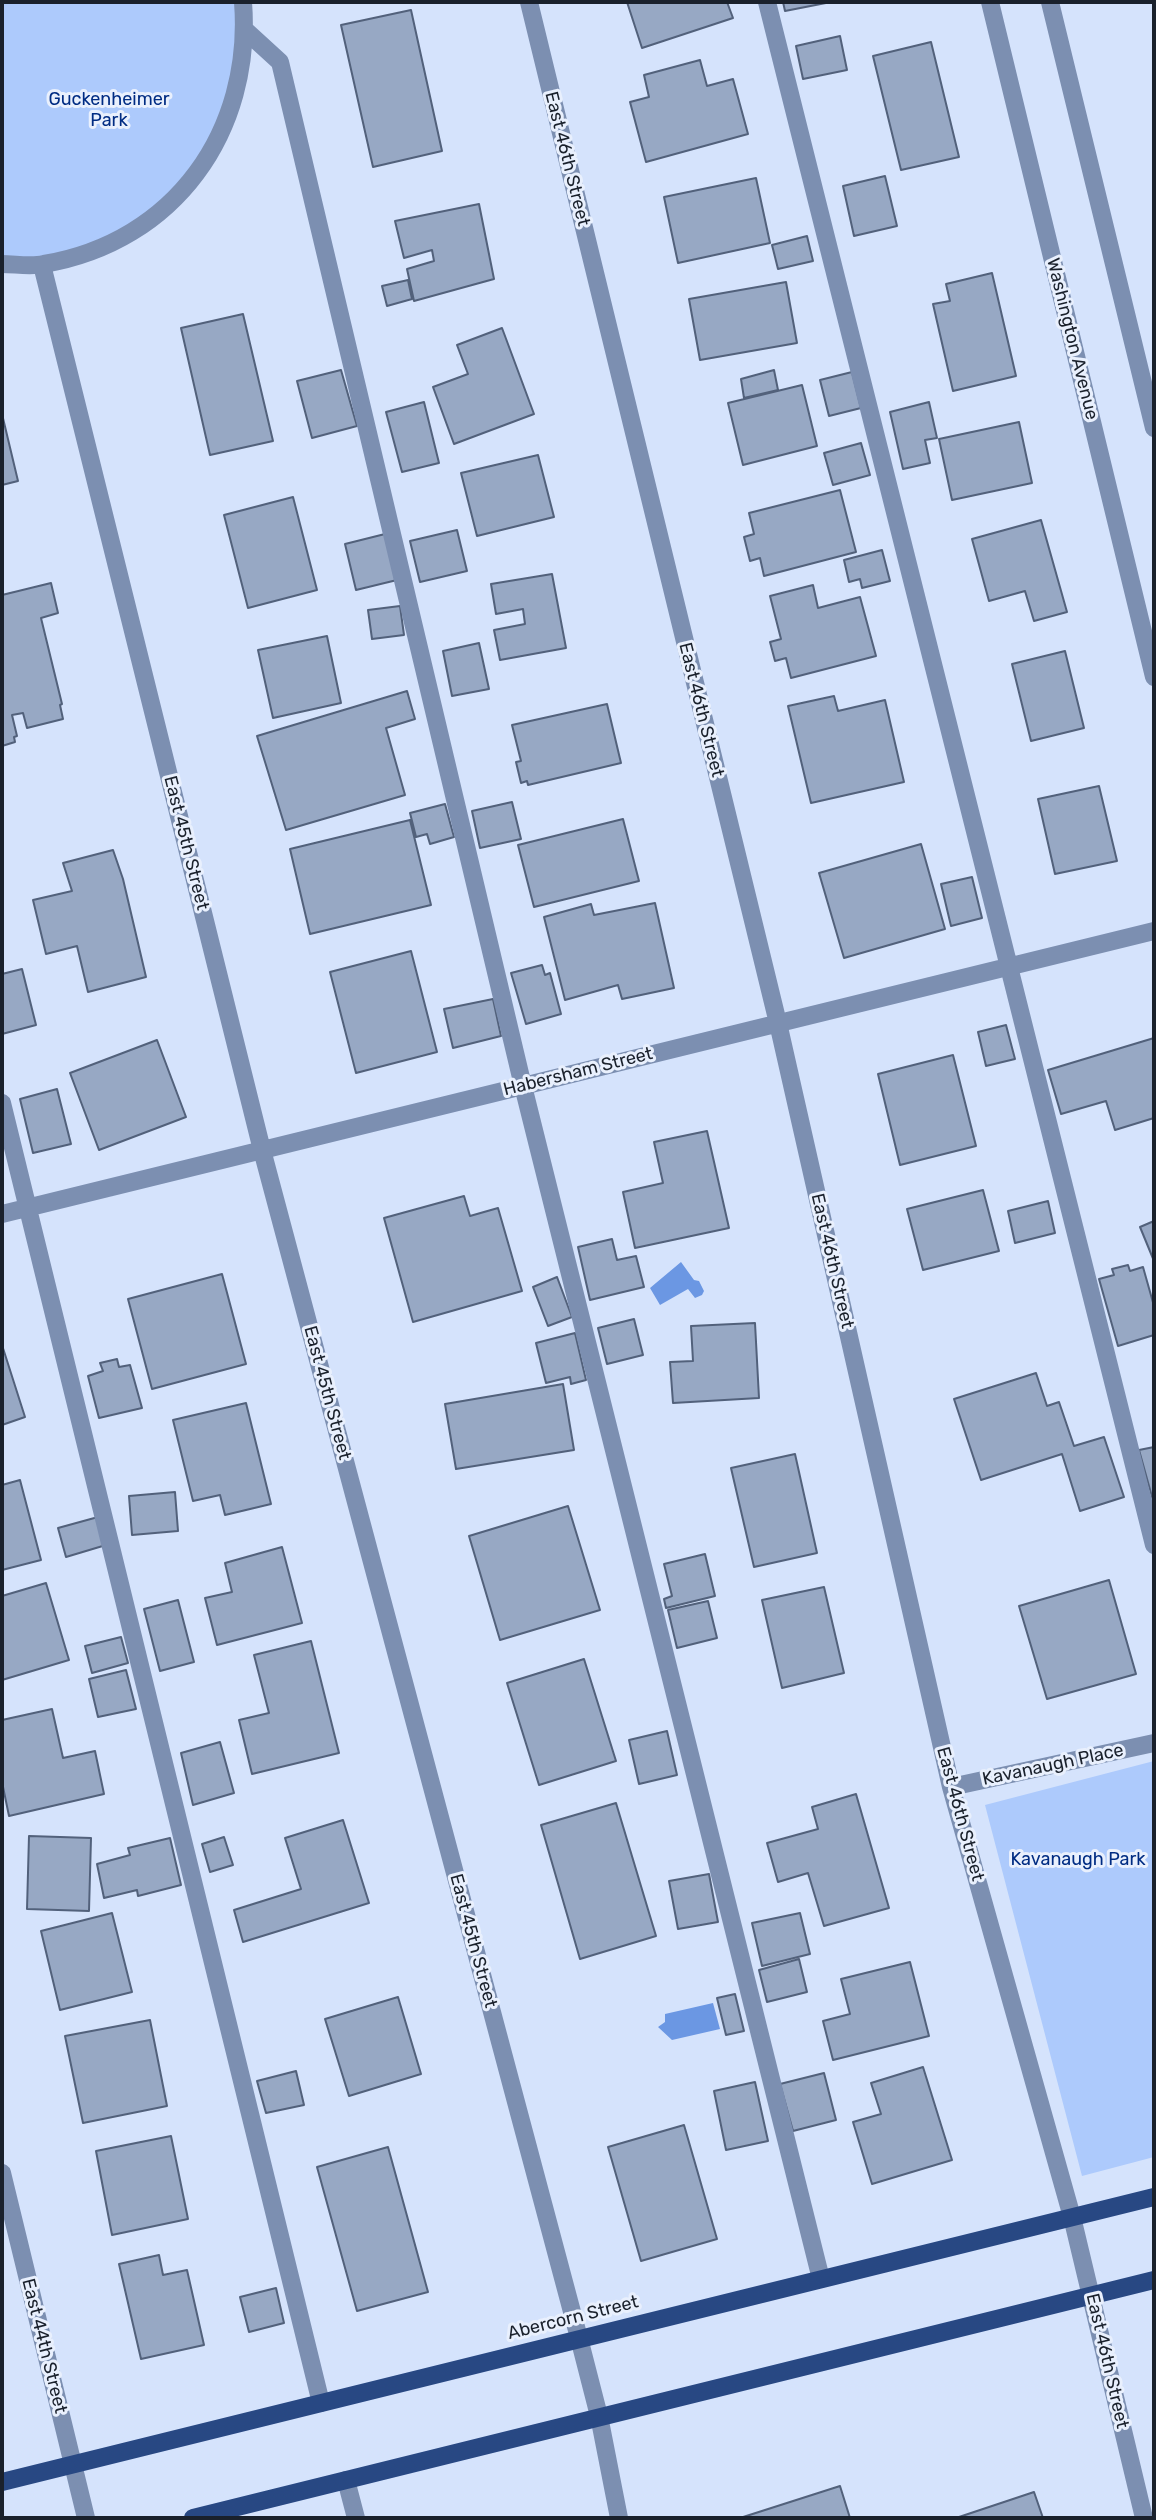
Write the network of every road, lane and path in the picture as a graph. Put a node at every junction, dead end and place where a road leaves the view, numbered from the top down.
1 (243, 2) edge
2 (529, 2) edge
3 (767, 2) edge
4 (990, 2) edge
5 (1050, 2) edge
6 (245, 30) junction
7 (2, 264) edge
8 (42, 265) junction
9 (1154, 428) edge
10 (1154, 677) edge
11 (1154, 931) edge
12 (1009, 966) junction
13 (778, 1023) junction
14 (523, 1086) junction
15 (2, 1103) edge
16 (262, 1150) junction
17 (28, 1208) junction
18 (2, 1214) edge
19 (1154, 1545) edge
20 (1154, 1743) edge
21 (951, 1787) junction
22 (2, 2173) edge
23 (1154, 2197) edge
24 (1072, 2217) junction
25 (821, 2279) junction
26 (1154, 2280) edge
27 (1091, 2296) junction
28 (579, 2338) junction
29 (321, 2403) junction
30 (599, 2416) junction
31 (74, 2465) junction
32 (346, 2480) junction
33 (2, 2482) edge
34 (86, 2518) edge
35 (193, 2518) edge
36 (356, 2518) edge
37 (619, 2518) edge
38 (1144, 2518) edge

1 - 6 street
2 - 13 street, East 46th Street
3 - 12 street
4 - 10 street, Washington Avenue
5 - 9 street
6 - 8 street
6 - 14 street
7 - 8 street
8 - 16 street, East 45th Street
11 - 12 street, Habersham Street
12 - 13 street, Habersham Street
12 - 19 street
13 - 14 street, Habersham Street
13 - 21 street, East 46th Street
14 - 16 street, Habersham Street
14 - 25 street
15 - 17 street
16 - 17 street, Habersham Street
16 - 28 street, East 45th Street
17 - 18 street, Habersham Street
17 - 29 street
20 - 21 street, Kavanaugh Place
21 - 24 street, East 46th Street
22 - 31 street, East 44th Street
23 - 24 main road, Abercorn Street
24 - 25 main road, Abercorn Street
24 - 27 street, East 46th Street
25 - 28 main road, Abercorn Street
26 - 27 main road
27 - 30 main road
27 - 38 street, East 46th Street
28 - 29 main road, Abercorn Street
28 - 30 street, East 45th Street
29 - 31 main road, Abercorn Street
30 - 32 main road
30 - 37 street, East 45th Street
31 - 33 main road, Abercorn Street
31 - 34 street, East 44th Street
32 - 35 main road
32 - 36 street

